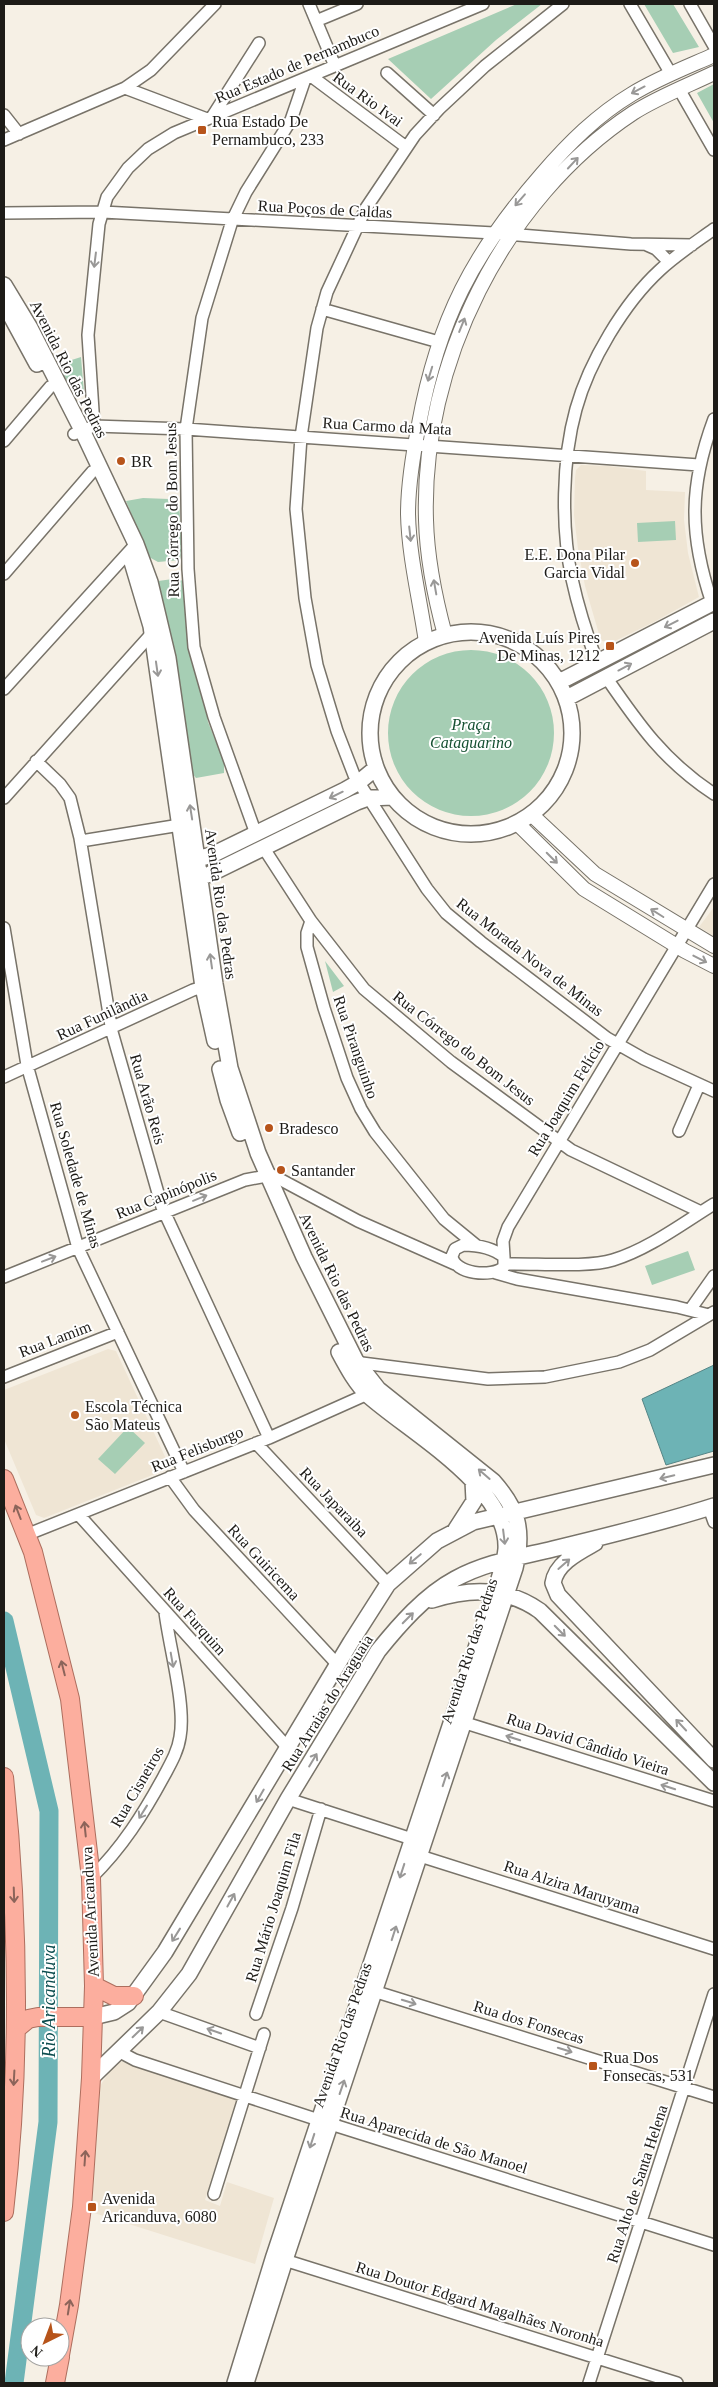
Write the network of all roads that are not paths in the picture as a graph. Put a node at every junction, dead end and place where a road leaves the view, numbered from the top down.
1 (215, 4) edge
2 (309, 4) edge
3 (357, 4) edge
4 (483, 4) edge
5 (563, 4) edge
6 (630, 4) edge
7 (690, 4) edge
8 (316, 21) junction
9 (259, 43) dead end
10 (714, 46) edge
11 (714, 55) edge
12 (334, 66) junction
13 (387, 73) dead end
14 (714, 73) edge
15 (671, 74) junction
16 (308, 77) junction
17 (125, 88) junction
18 (679, 89) junction
19 (4, 115) edge
20 (434, 115) junction
21 (210, 118) junction
22 (19, 134) junction
23 (4, 140) edge
24 (406, 147) junction
25 (714, 150) edge
26 (103, 212) junction
27 (4, 213) edge
28 (232, 221) junction
29 (357, 227) junction
30 (714, 229) edge
31 (494, 233) junction
32 (512, 234) junction
33 (645, 245) junction
34 (692, 245) junction
35 (669, 262) junction
36 (4, 285) edge
37 (7, 304) edge
38 (322, 309) junction
39 (439, 342) junction
40 (54, 385) junction
41 (714, 419) edge
42 (186, 429) junction
43 (83, 430) junction
44 (301, 437) junction
45 (4, 441) edge
46 (415, 444) junction
47 (430, 445) junction
48 (569, 455) junction
49 (699, 465) junction
50 (96, 470) junction
51 (132, 547) junction
52 (4, 574) edge
53 (713, 602) edge
54 (714, 621) edge
55 (156, 629) junction
56 (445, 635) junction
57 (426, 642) junction
58 (597, 662) junction
59 (606, 677) junction
60 (559, 682) junction
61 (4, 689) edge
62 (566, 698) junction
63 (36, 761) junction
64 (376, 768) junction
65 (359, 782) junction
66 (714, 794) edge
67 (393, 797) junction
68 (4, 798) edge
69 (368, 798) junction
70 (532, 815) junction
71 (518, 824) junction
72 (180, 825) junction
73 (260, 840) junction
74 (81, 841) junction
75 (192, 862) junction
76 (194, 879) junction
77 (714, 884) edge
78 (310, 921) junction
79 (4, 928) edge
80 (686, 931) junction
81 (677, 946) junction
82 (714, 946) edge
83 (714, 966) edge
84 (209, 986) junction
85 (112, 1029) junction
86 (617, 1045) junction
87 (27, 1067) junction
88 (4, 1077) edge
89 (699, 1085) junction
90 (714, 1091) edge
91 (679, 1131) dead end
92 (558, 1141) junction
93 (262, 1176) junction
94 (714, 1204) edge
95 (165, 1212) junction
96 (701, 1212) junction
97 (444, 1219) junction
98 (508, 1226) junction
99 (480, 1246) junction
100 (78, 1248) junction
101 (420, 1248) junction
102 (454, 1250) junction
103 (505, 1260) junction
104 (454, 1264) junction
105 (496, 1273) junction
106 (714, 1276) edge
107 (4, 1277) edge
108 (690, 1310) junction
109 (712, 1314) edge
110 (118, 1332) junction
111 (350, 1362) junction
112 (4, 1377) edge
113 (373, 1391) junction
114 (269, 1438) junction
115 (256, 1443) junction
116 (714, 1466) edge
117 (184, 1472) junction
118 (170, 1478) junction
119 (4, 1479) edge
120 (473, 1481) junction
121 (712, 1507) edge
122 (515, 1511) junction
123 (79, 1515) junction
124 (498, 1515) junction
125 (714, 1522) edge
126 (455, 1531) junction
127 (616, 1533) junction
128 (26, 1535) junction
129 (511, 1558) junction
130 (388, 1584) junction
131 (500, 1593) junction
132 (562, 1600) junction
133 (423, 1603) junction
134 (540, 1611) junction
135 (165, 1612) junction
136 (338, 1665) junction
137 (458, 1720) junction
138 (288, 1748) junction
139 (714, 1760) edge
140 (4, 1777) edge
141 (714, 1783) edge
142 (288, 1800) junction
143 (714, 1801) edge
144 (321, 1810) junction
145 (412, 1839) junction
146 (420, 1856) junction
147 (91, 1878) junction
148 (714, 1949) edge
149 (94, 1986) junction
150 (369, 1990) junction
151 (714, 1994) edge
152 (134, 1996) junction
153 (159, 2012) junction
154 (256, 2014) dead end
155 (93, 2017) junction
156 (16, 2029) junction
157 (264, 2034) dead end
158 (260, 2048) junction
159 (118, 2051) junction
160 (91, 2078) junction
161 (685, 2088) junction
162 (245, 2096) junction
163 (714, 2097) edge
164 (325, 2122) junction
165 (6, 2173) edge
166 (214, 2194) dead end
167 (4, 2212) edge
168 (642, 2222) junction
169 (714, 2245) edge
170 (279, 2258) junction
171 (67, 2317) edge
172 (597, 2358) junction
173 (58, 2367) edge
174 (55, 2383) edge
175 (235, 2383) edge
176 (246, 2383) edge
177 (589, 2383) edge
178 (677, 2383) edge

1 - 17 street
2 - 8 street
3 - 8 street
4 - 12 street, Rua Estado de Pernambuco
5 - 20 street, Rua Morada Nova de Minas
6 - 15 street
7 - 10 street
8 - 12 street
9 - 21 street
11 - 15 street
12 - 16 street, Rua Estado de Pernambuco
13 - 20 street
14 - 18 street
15 -> 31 street
16 - 21 street, Rua Estado de Pernambuco
16 - 24 street, Rua Rio Ivai
16 - 28 street, Rua Córrego do Bom Jesus
17 - 21 street
17 - 22 street
18 - 25 street
32 -> 18 street
19 - 22 street
20 - 24 street, Rua Morada Nova de Minas
21 - 26 street, Rua Estado de Pernambuco
22 - 23 street
24 - 29 street, Rua Morada Nova de Minas
26 - 27 street, Rua Poços de Caldas
26 - 28 street, Rua Poços de Caldas
26 -> 43 street, Rua Estado de Pernambuco
28 - 29 street, Rua Poços de Caldas
28 - 42 street, Rua Córrego do Bom Jesus
29 - 31 street, Rua Poços de Caldas
29 - 38 street, Rua Morada Nova de Minas
30 - 34 street
31 - 32 street, Rua Poços de Caldas
31 - 39 street
32 - 33 street, Rua Poços de Caldas
47 -> 32 street
33 - 34 street, Rua Poços de Caldas
33 - 35 street, Rua Poços de Caldas
34 - 35 street
35 - 48 street
36 - 37 main road, Avenida Rio das Pedras
37 - 40 main road, Avenida Rio das Pedras
38 - 39 street
38 - 44 street, Rua Morada Nova de Minas
39 -> 46 street
40 - 43 main road, Avenida Rio das Pedras
40 - 45 street
41 - 49 street
42 - 43 street, Rua Carmo da Mata
42 - 44 street, Rua Carmo da Mata
42 - 73 street, Rua Córrego do Bom Jesus
43 - 50 main road, Avenida Rio das Pedras
44 - 46 street, Rua Carmo da Mata
44 - 65 street, Rua Morada Nova de Minas
46 - 47 street, Rua Carmo da Mata
46 -> 57 street
47 - 48 street, Rua Carmo da Mata
56 -> 47 street
48 - 49 street, Rua Carmo da Mata
48 - 58 street
49 - 53 street
50 - 51 main road, Avenida Rio das Pedras
50 - 52 street
51 - 55 main road, Avenida Rio das Pedras
51 - 61 street
53 -> 58 main road
59 -> 54 main road
55 - 63 street
55 -> 72 main road, Avenida Rio das Pedras
75 -> 55 main road, Avenida Rio das Pedras
56 - 57 main road
56 - 60 main road
57 - 64 main road
58 - 60 main road
59 - 62 main road
59 - 66 street
60 - 62 main road
62 - 70 main road
63 - 68 street
63 - 74 street, Rua Arão Reis
64 - 65 main road
64 - 67 main road
65 - 69 street, Rua Morada Nova de Minas
65 -> 73 main road
67 - 69 main road
67 - 71 main road
69 - 73 main road
69 - 86 street, Rua Morada Nova de Minas
70 - 71 main road
80 -> 70 street
71 -> 81 street
72 - 74 street
72 - 75 main road, Avenida Rio das Pedras
73 - 75 main road
73 - 76 main road
73 - 78 street, Rua Córrego do Bom Jesus
74 - 85 street, Rua Arão Reis
75 - 76 main road, Avenida Rio das Pedras
76 - 84 main road, Avenida Rio das Pedras
77 - 80 street, Rua Joaquim Felício
78 - 92 street, Rua Córrego do Bom Jesus
78 - 97 street, Rua Piranguinho
79 - 87 street, Rua Soledade de Minas
80 - 81 street, Rua Joaquim Felício
80 - 82 street
81 -> 83 street
81 - 86 street, Rua Joaquim Felício
84 - 85 street, Rua Funilândia
84 - 93 main road, Avenida Rio das Pedras
85 - 87 street, Rua Funilândia
85 - 95 street, Rua Arão Reis
86 - 89 street, Rua Morada Nova de Minas
86 - 92 street, Rua Joaquim Felício
87 - 88 street, Rua Funilândia
87 - 100 street, Rua Soledade de Minas
89 - 90 street, Rua Morada Nova de Minas
89 - 91 street
92 - 96 street, Rua Córrego do Bom Jesus
92 - 98 street, Rua Joaquim Felício
95 -> 93 street, Rua Capinópolis
93 - 101 street
93 - 111 main road, Avenida Rio das Pedras
94 - 96 street
95 - 100 street, Rua Capinópolis
95 - 114 street, Rua Arão Reis
96 - 103 street
97 - 99 street, Rua Piranguinho
97 - 102 street, Rua Piranguinho
98 - 99 street, Rua Joaquim Felício
98 - 103 street, Rua Joaquim Felício
99 - 102 street
99 - 103 street, Rua Piranguinho
107 -> 100 street, Rua Capinópolis
100 - 110 street, Rua Soledade de Minas
101 - 102 street
101 - 104 street
102 - 104 street, Rua Piranguinho
103 - 105 street
104 - 105 street
105 - 108 street
106 - 108 street
108 - 109 street
109 - 111 street
110 - 112 street, Rua Lamim
110 - 117 street, Rua Soledade de Minas
111 - 113 main road, Avenida Rio das Pedras
113 - 114 street, Rua Felisburgo
113 - 120 main road, Avenida Rio das Pedras
122 -> 113 main road, Avenida Rio das Pedras
114 - 115 street, Rua Felisburgo
115 - 117 street, Rua Felisburgo
115 - 130 street, Rua Japaraiba
116 -> 122 main road, Rua Arraias do Araguaia
117 - 118 street, Rua Felisburgo
118 - 123 street, Rua Felisburgo
118 - 136 street, Rua Guiricema
128 -> 119 highway, Avenida Aricanduva
120 - 124 main road, Avenida Rio das Pedras
120 - 126 main road
121 - 125 street
121 - 127 main road, Rua Arraias do Araguaia
122 - 124 main road, Rua Arraias do Araguaia
122 - 129 main road, Avenida Rio das Pedras
123 - 128 street, Rua Felisburgo
123 - 135 street, Rua Furquim
124 - 126 main road, Rua Arraias do Araguaia
124 -> 129 main road, Avenida Rio das Pedras
126 -> 130 main road, Rua Arraias do Araguaia
127 - 129 main road, Rua Arraias do Araguaia
132 -> 127 main road
147 -> 128 highway, Avenida Aricanduva
129 - 131 main road, Avenida Rio das Pedras
129 - 133 main road, Rua Arraias do Araguaia
130 - 136 main road, Rua Arraias do Araguaia
131 - 133 main road
131 - 134 main road
131 - 137 main road, Avenida Rio das Pedras
132 - 134 main road
139 -> 132 main road
142 -> 133 main road, Rua Arraias do Araguaia
134 -> 141 main road
135 - 138 street, Rua Furquim
135 -> 147 street, Rua Cisneiros
136 - 138 main road, Rua Arraias do Araguaia
143 -> 137 street, Rua David Cândido Vieira
137 - 145 main road, Avenida Rio das Pedras
146 -> 137 main road, Avenida Rio das Pedras
138 -> 152 main road, Rua Arraias do Araguaia
140 -> 156 highway
142 - 144 street
153 -> 142 main road, Rua Arraias do Araguaia
144 - 145 street
144 - 154 street, Rua Mário Joaquim Fila
145 -> 150 main road, Avenida Rio das Pedras
146 - 148 street, Rua Alzira Maruyama
150 -> 146 main road, Avenida Rio das Pedras
147 - 149 highway, Avenida Aricanduva
149 - 152 highway
149 - 155 highway, Avenida Aricanduva
150 -> 161 street, Rua dos Fonsecas
150 - 164 main road, Avenida Rio das Pedras
151 - 161 street, Rua Alto de Santa Helena
152 - 155 main road, Rua Arraias do Araguaia
158 -> 153 street
159 -> 153 main road, Rua Arraias do Araguaia
155 - 156 highway
155 - 160 highway, Avenida Aricanduva
156 -> 165 highway
157 - 158 street
158 - 162 street
159 - 160 main road, Rua Arraias do Araguaia
159 - 162 street, Rua Aparecida de São Manoel
171 -> 160 highway, Avenida Aricanduva
161 - 163 street, Rua dos Fonsecas
161 - 168 street, Rua Alto de Santa Helena
162 - 164 street, Rua Aparecida de São Manoel
162 - 166 street
164 - 168 street, Rua Aparecida de São Manoel
164 - 170 main road, Avenida Rio das Pedras
165 - 167 highway
168 - 169 street, Rua Aparecida de São Manoel
168 - 172 street, Rua Alto de Santa Helena
170 - 172 street, Rua Doutor Edgard Magalhães Noronha
170 - 175 main road, Avenida Rio das Pedras
170 - 176 main road, Avenida Rio das Pedras
172 - 177 street, Rua Alto de Santa Helena
172 - 178 street, Rua Doutor Edgard Magalhães Noronha
173 - 174 highway, Avenida Aricanduva

